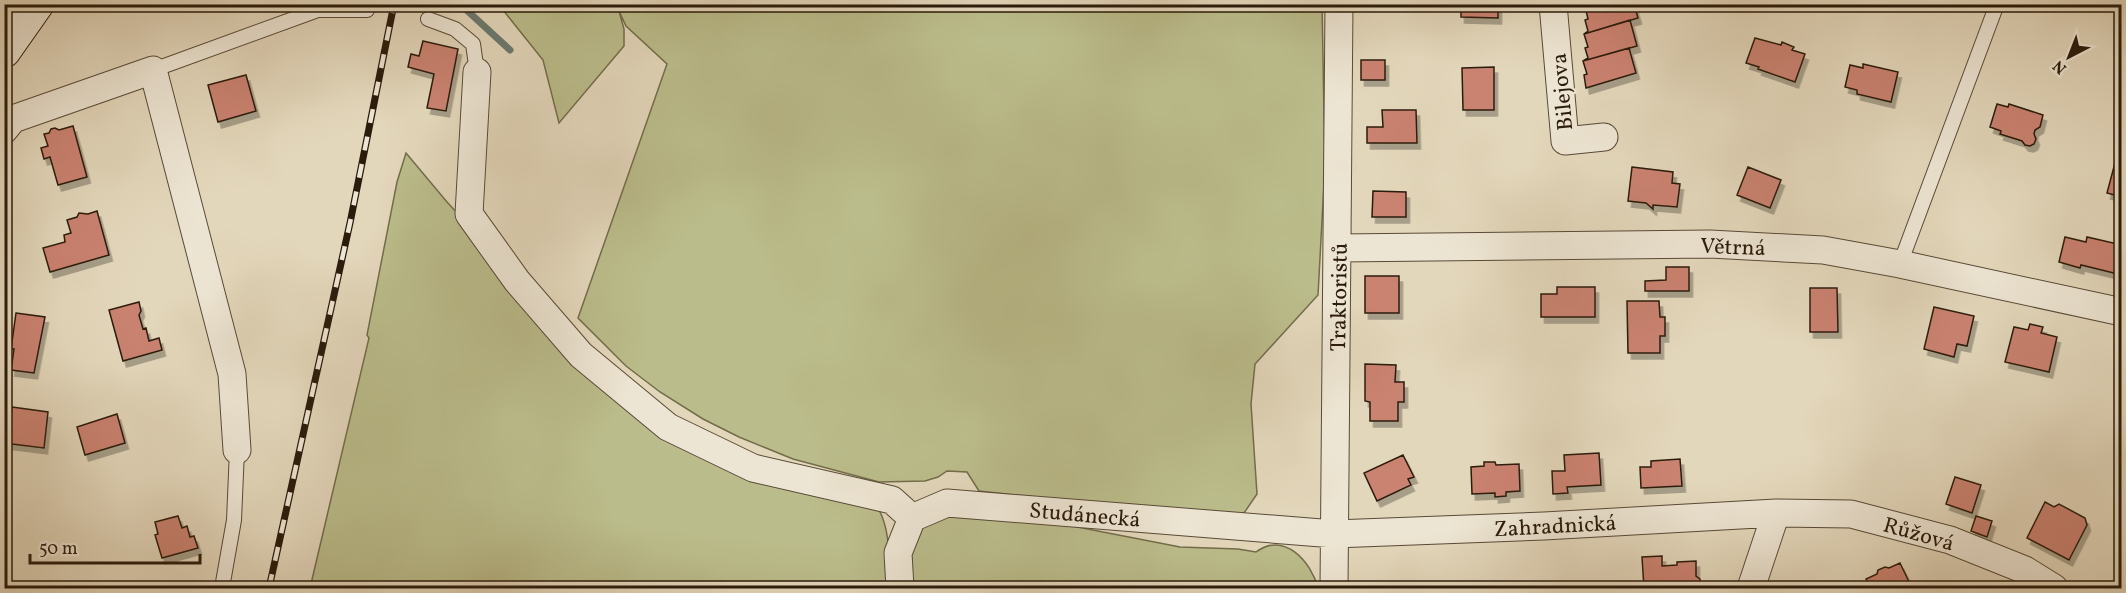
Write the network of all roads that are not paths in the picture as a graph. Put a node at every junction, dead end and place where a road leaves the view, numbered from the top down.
1 (37, 4) edge
2 (1339, 4) edge
3 (1553, 4) edge
4 (1997, 4) edge
5 (367, 10) dead end
6 (428, 19) dead end
7 (4, 51) edge
8 (153, 70) junction
9 (477, 72) joint
10 (4, 130) edge
11 (1604, 137) dead end
12 (1339, 248) junction
13 (1900, 264) junction
14 (2121, 312) edge
15 (237, 450) joint
16 (1776, 513) junction
17 (912, 518) junction
18 (1334, 534) junction
19 (222, 588) edge
20 (900, 588) edge
21 (1334, 588) edge
22 (1751, 588) edge
23 (2054, 588) edge

1 - 7 main road
2 - 12 street, Traktoristů
3 - 11 street, Bilejova
4 - 13 lane
5 - 8 lane
6 - 9 lane
8 - 10 street
8 - 15 street
9 - 17 street
12 - 13 street, Větrná
12 - 18 street, Traktoristů
13 - 14 street, Větrná
15 - 19 lane
16 - 18 street, Zahradnická
16 - 22 street
16 - 23 street, Růžová
17 - 18 street, Studánecká
17 - 20 street
18 - 21 street, Traktoristů

